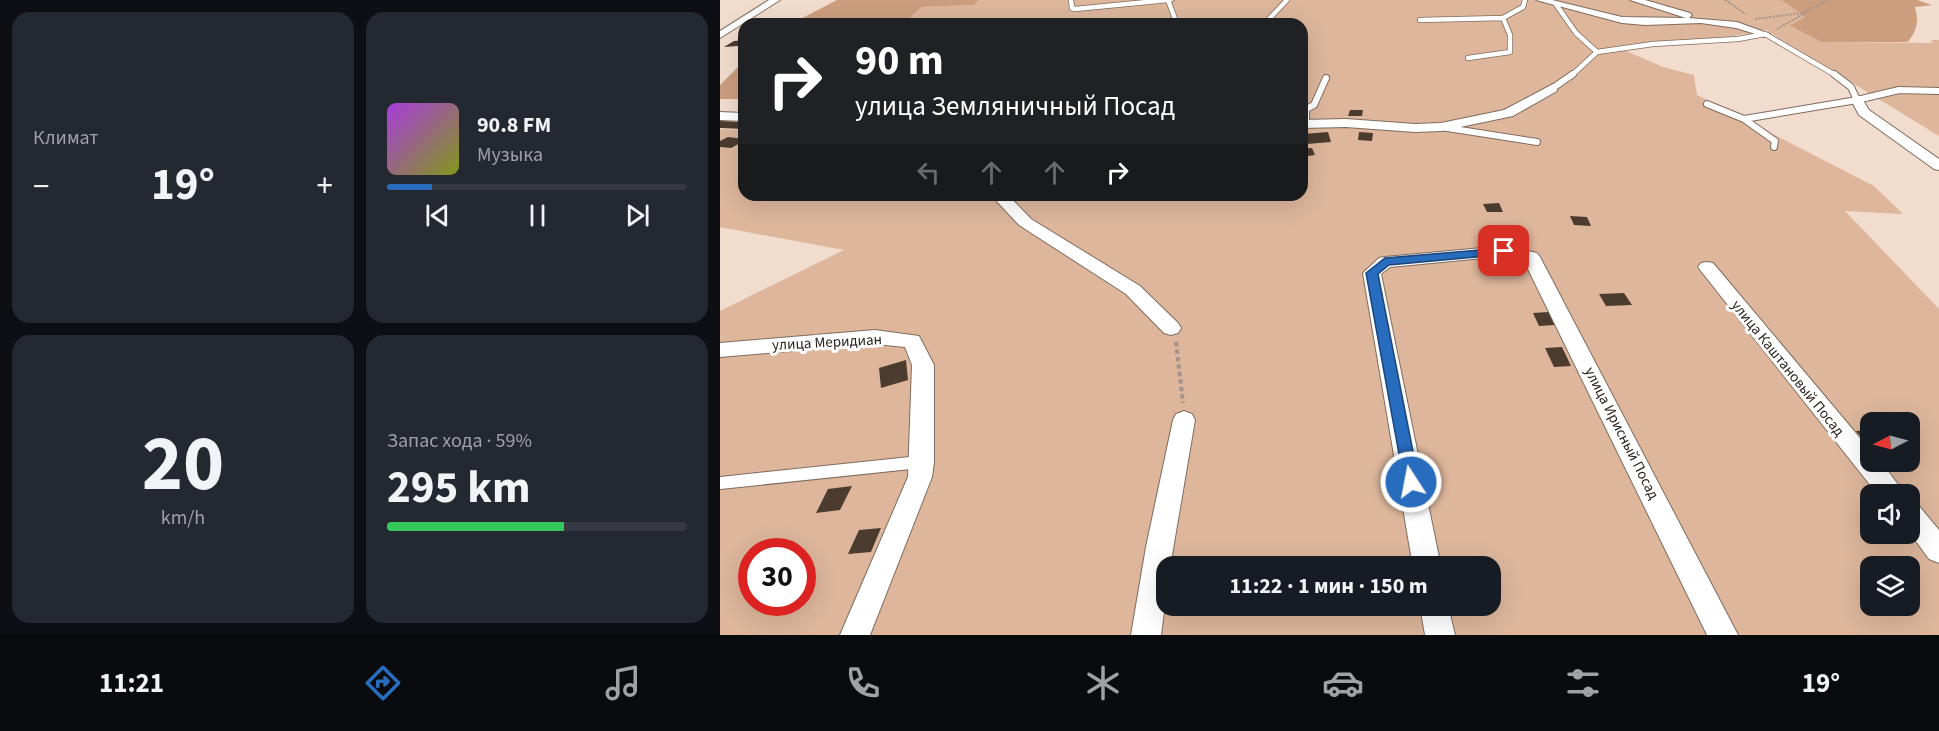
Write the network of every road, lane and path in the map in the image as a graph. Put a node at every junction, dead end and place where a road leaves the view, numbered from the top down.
1 (775, 0) edge
2 (1071, 0) edge
3 (1168, 0) edge
4 (1287, 0) edge
5 (1525, 0) edge
6 (1542, 0) edge
7 (1635, 0) edge
8 (1829, 0) edge
9 (1555, 3) junction
10 (1809, 10) junction
11 (747, 18) edge
12 (1175, 18) edge
13 (1270, 18) edge
14 (1503, 18) junction
15 (1754, 19) dead end
16 (1420, 20) dead end
17 (1701, 20) junction
18 (738, 24) edge
19 (1765, 34) junction
20 (720, 35) edge
21 (1597, 52) junction
22 (1468, 58) dead end
23 (1326, 78) dead end
24 (1553, 88) joint
25 (1939, 91) edge
26 (1857, 100) junction
27 (1707, 104) dead end
28 (1308, 108) edge
29 (720, 116) edge
30 (738, 117) edge
31 (1744, 118) junction
32 (1308, 124) edge
33 (1441, 127) junction
34 (1537, 142) dead end
35 (1774, 147) dead end
36 (1936, 162) edge
37 (1005, 201) edge
38 (1707, 267) dead end
39 (1171, 328) joint
40 (720, 350) edge
41 (1184, 420) joint
42 (922, 462) junction
43 (720, 483) edge
44 (1884, 484) edge
45 (1920, 526) edge
46 (1939, 550) edge
47 (1425, 556) edge
48 (1436, 616) edge
49 (855, 635) edge
50 (1146, 635) edge
51 (1440, 635) edge
52 (1723, 635) edge

1 - 11 street
2 - 3 lane
3 - 12 lane
4 - 13 lane
5 - 14 lane
6 - 9 street
7 - 17 street
8 - 10 path
9 - 17 street
9 - 21 lane
10 - 15 path
10 - 19 path
14 - 16 lane
14 - 22 lane
17 - 19 street
18 - 20 street
19 - 21 lane
19 - 26 lane
21 - 24 lane
23 - 28 lane
24 - 33 street
25 - 26 lane
26 - 31 lane
26 - 36 street
27 - 31 lane
29 - 30 street
31 - 35 lane
32 - 33 street
33 - 34 lane
37 - 39 street
38 - 44 street, улица Каштановый Посад
39 - 41 path
40 - 42 street, улица Меридиан
41 - 50 street
42 - 43 lane
42 - 49 street, улица Меридиан
45 - 46 street
47 - 52 street, улица Ирисный Посад
48 - 51 street

